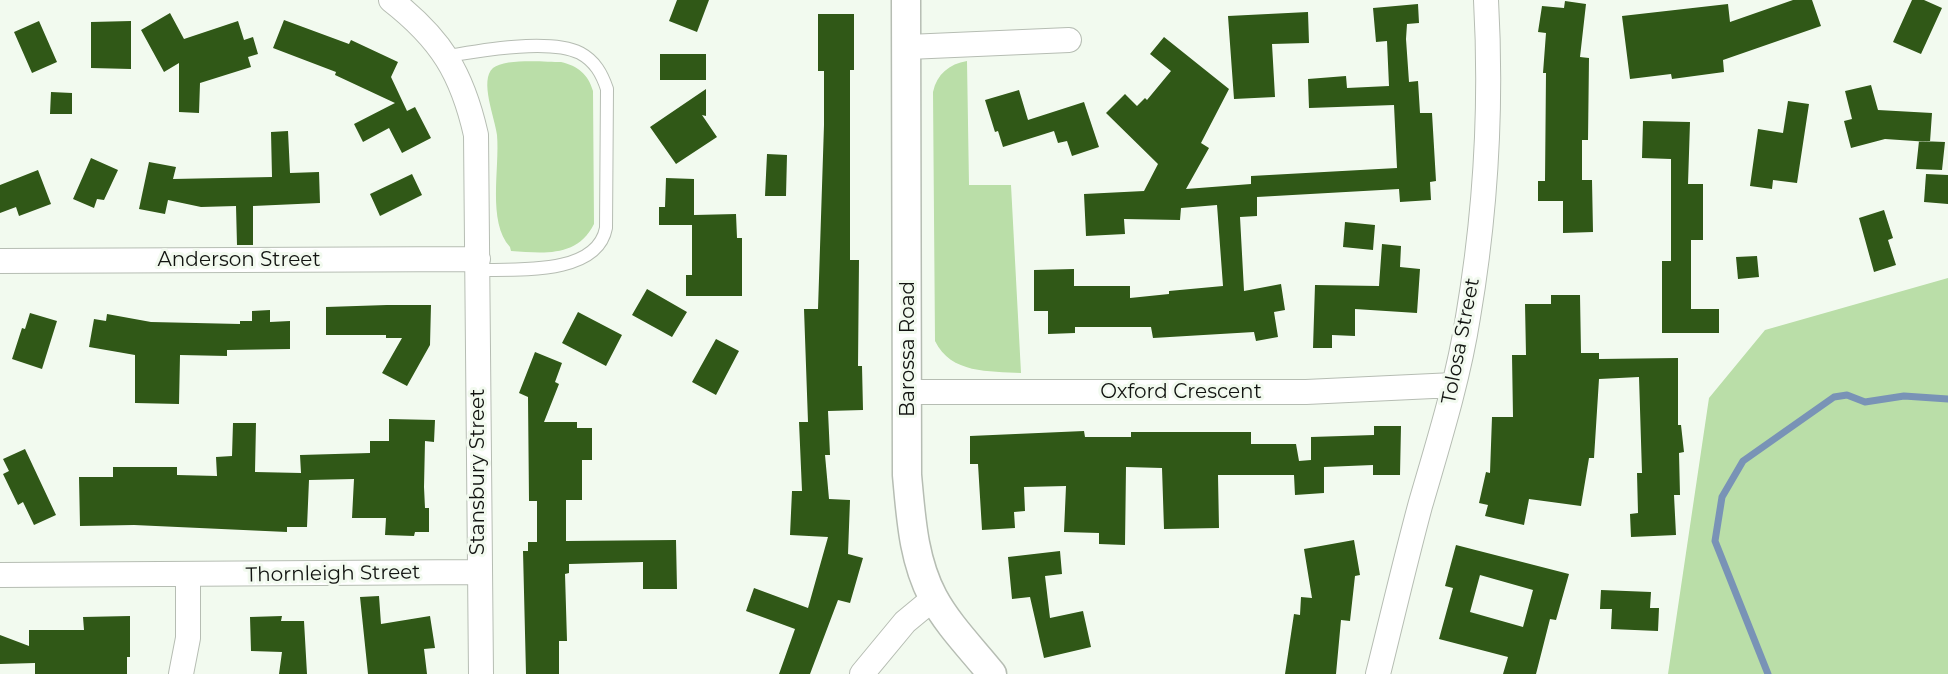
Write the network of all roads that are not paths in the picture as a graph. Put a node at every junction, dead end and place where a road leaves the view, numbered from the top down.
1 (391, 0) edge
2 (906, 0) edge
3 (1486, 0) edge
4 (1069, 40) dead end
5 (908, 47) junction
6 (448, 56) junction
7 (0, 261) edge
8 (478, 265) junction
9 (1454, 385) junction
10 (908, 392) junction
11 (478, 572) junction
12 (0, 575) edge
13 (188, 575) junction
14 (934, 598) junction
15 (181, 674) edge
16 (481, 674) edge
17 (862, 674) edge
18 (992, 674) edge
19 (1378, 674) edge

1 - 6 street, Stansbury Street
2 - 5 street, Barossa Road
3 - 9 street, Tolosa Street
4 - 5 street
5 - 10 street, Barossa Road
6 - 8 street, Stansbury Street
6 - 8 lane
7 - 8 street, Anderson Street
8 - 11 street, Stansbury Street
9 - 10 street, Oxford Crescent
9 - 19 street, Tolosa Street
10 - 14 street, Barossa Road
11 - 13 street, Thornleigh Street
11 - 16 street, Stansbury Street
12 - 13 street, Thornleigh Street
13 - 15 street
14 - 17 street
14 - 18 street, Barossa Road

